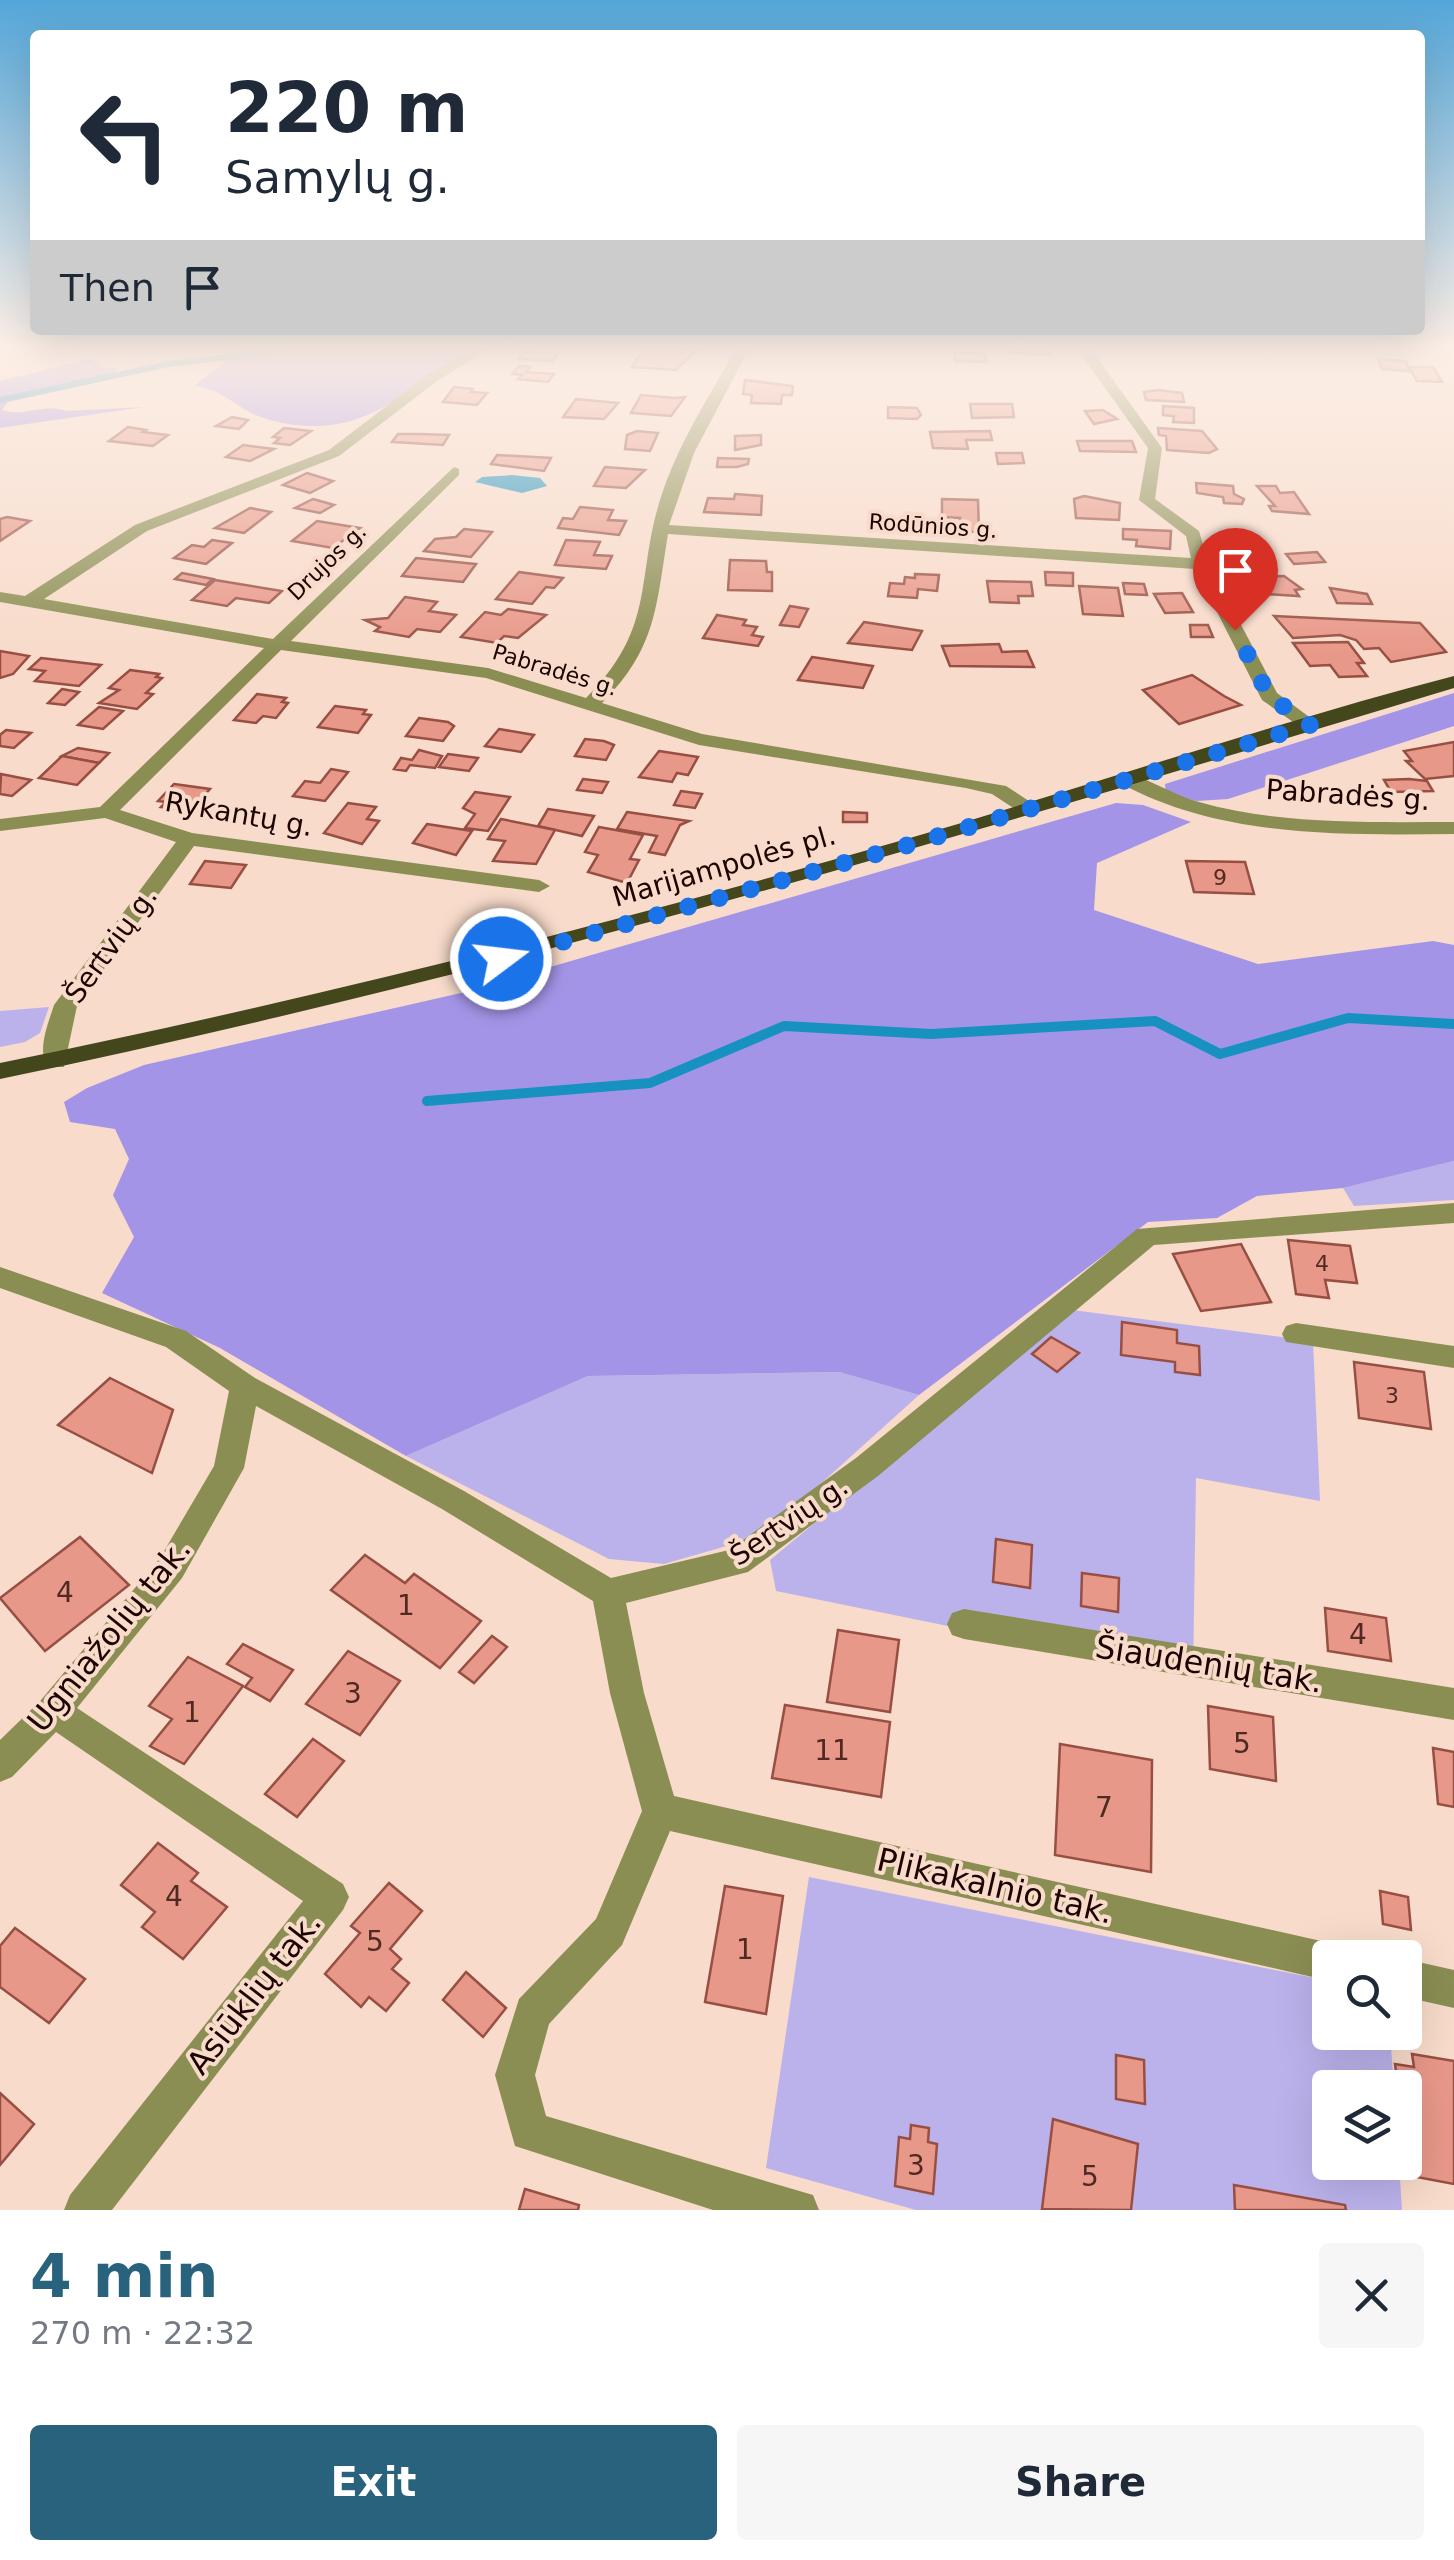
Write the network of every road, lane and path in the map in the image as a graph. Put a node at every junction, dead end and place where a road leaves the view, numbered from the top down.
1 (340, 448) edge
2 (692, 448) edge
3 (1154, 448) edge
4 (454, 472) dead end
5 (663, 529) junction
6 (1201, 564) junction
7 (0, 596) edge
8 (28, 602) junction
9 (273, 644) junction
10 (1454, 682) edge
11 (588, 705) junction
12 (1310, 725) junction
13 (1127, 780) junction
14 (1028, 809) junction
15 (106, 812) junction
16 (0, 825) edge
17 (1454, 828) edge
18 (189, 839) junction
19 (539, 886) dead end
20 (55, 1060) junction
21 (0, 1071) edge
22 (1454, 1213) edge
23 (0, 1277) edge
24 (1296, 1334) dead end
25 (1454, 1357) edge
26 (245, 1386) junction
27 (608, 1593) junction
28 (964, 1624) dead end
29 (1454, 1704) edge
30 (53, 1712) junction
31 (0, 1765) edge
32 (660, 1811) junction
33 (1312, 1958) edge
34 (1422, 1982) edge
35 (1454, 1989) edge
36 (744, 2204) edge
37 (85, 2210) edge
38 (798, 2210) edge

1 - 8 street
2 - 5 street
3 - 6 street
4 - 9 street, Drujos g.
5 - 6 street, Rodūnios g.
5 - 11 street
6 - 12 street
7 - 8 street, Pabradės g.
8 - 9 street, Pabradės g.
9 - 11 street, Pabradės g.
9 - 15 street, Rykantų g.
10 - 12 main road, Marijampolės pl.
11 - 14 street, Pabradės g.
12 - 13 main road, Marijampolės pl.
13 - 14 main road, Marijampolės pl.
13 - 17 street, Pabradės g.
14 - 20 main road, Marijampolės pl.
15 - 16 street
15 - 18 street, Rykantų g.
18 - 19 street, Rykantų g.
18 - 20 street, Šertvių g.
20 - 21 main road, Marijampolės pl.
22 - 27 street, Šertvių g.
23 - 26 street
24 - 25 street
26 - 27 street
26 - 30 street, Ugniažolių tak.
27 - 32 street
28 - 29 street, Šiaudenių tak.
30 - 31 street, Ugniažolių tak.
30 - 37 street, Asiūklių tak.
32 - 33 street, Plikakalnio tak.
32 - 36 street
34 - 35 street
36 - 38 street

